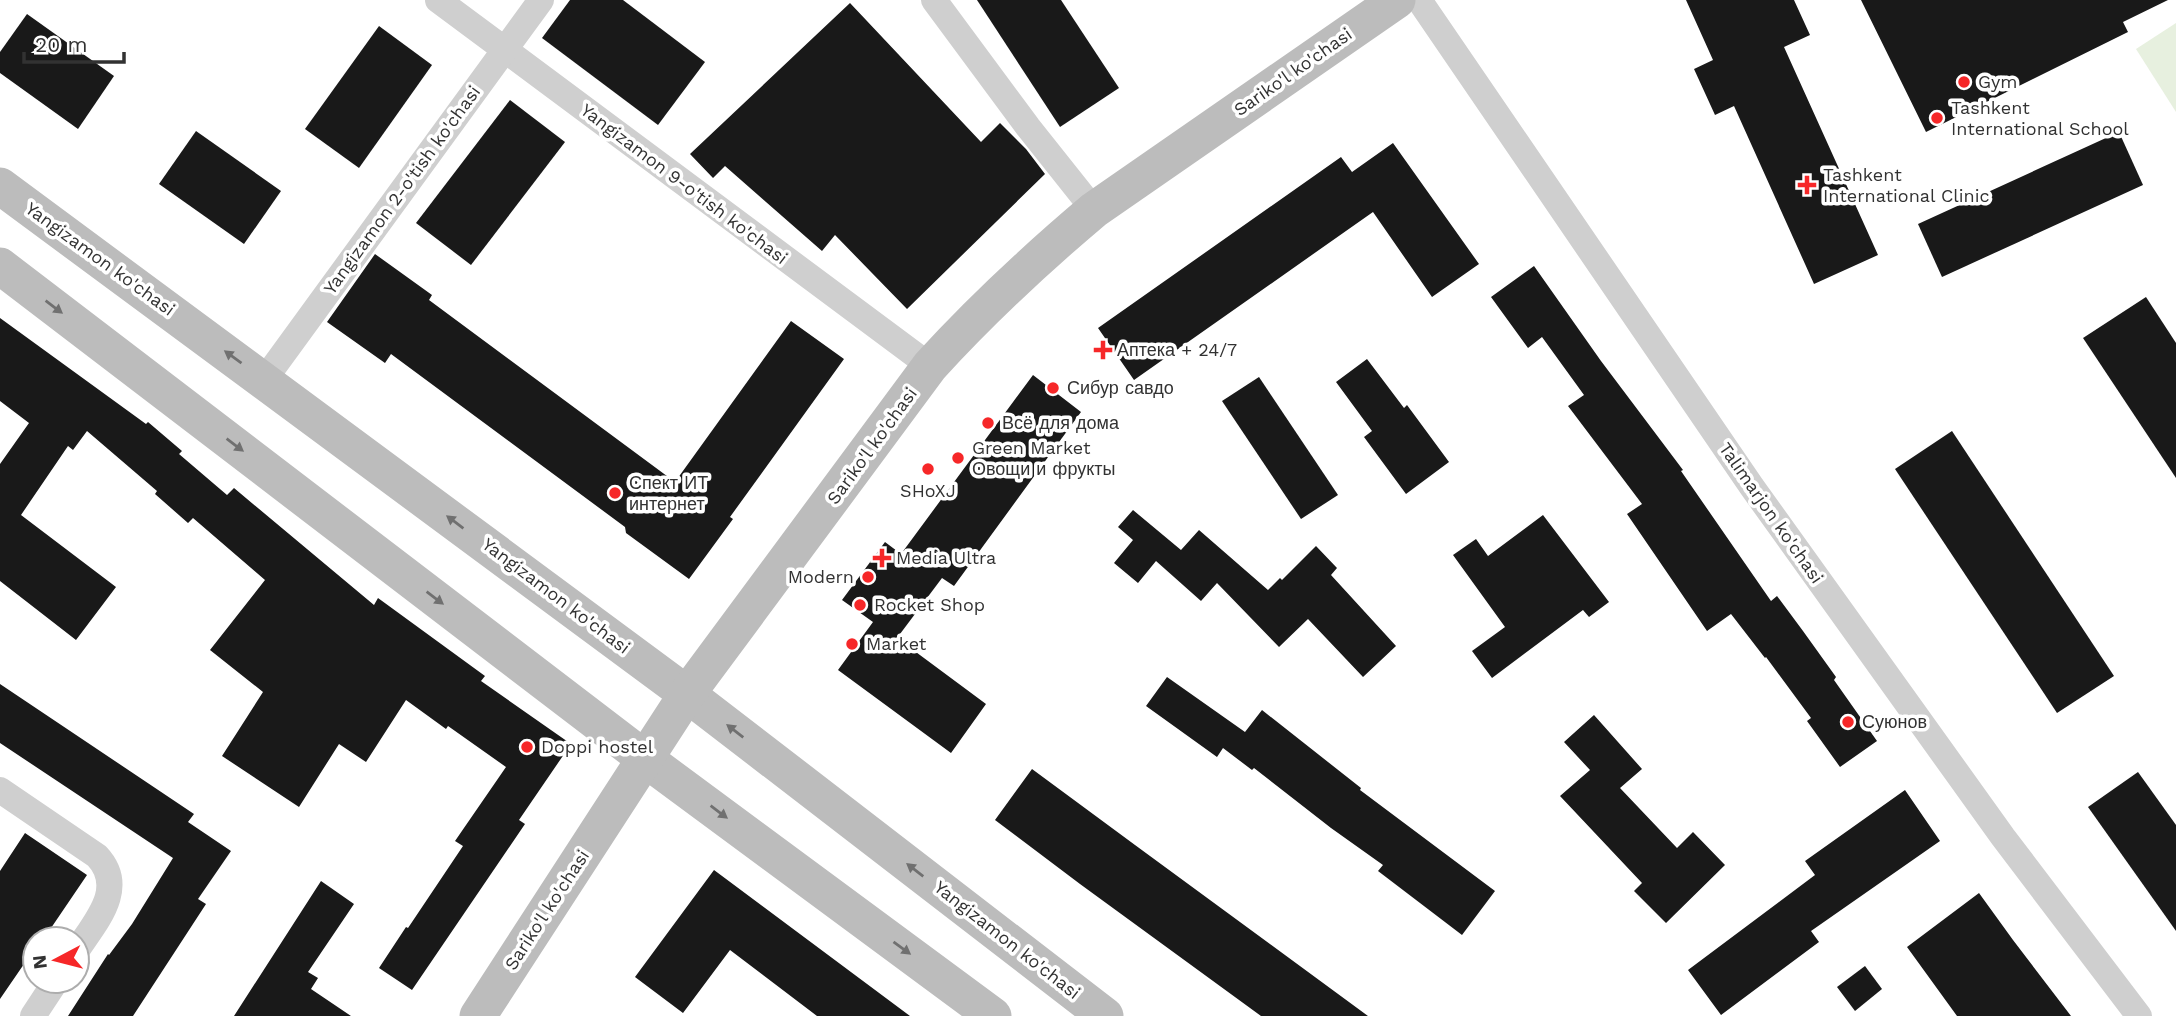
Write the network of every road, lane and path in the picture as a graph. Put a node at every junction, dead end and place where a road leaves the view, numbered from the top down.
1 (438, 0) edge
2 (541, 0) edge
3 (934, 0) edge
4 (1397, 0) edge
5 (1419, 0) edge
6 (504, 50) junction
7 (0, 186) edge
8 (1094, 210) junction
9 (0, 266) edge
10 (930, 366) junction
11 (264, 380) junction
12 (687, 694) junction
13 (644, 758) junction
14 (0, 790) edge
15 (91, 928) edge
16 (47, 995) edge
17 (33, 1016) edge
18 (478, 1016) edge
19 (993, 1016) edge
20 (1105, 1016) edge
21 (2139, 1016) edge

1 - 6 street, Yangizamon 9-o'tish ko'chasi
2 - 6 street, Yangizamon 2-o'tish ko'chasi
3 - 8 street
4 - 8 main road, Sariko'l ko'chasi
5 - 21 street, Talimarjon ko'chasi
6 - 10 street, Yangizamon 9-o'tish ko'chasi
6 - 11 street, Yangizamon 2-o'tish ko'chasi
11 -> 7 main road, Yangizamon ko'chasi
8 - 10 main road, Sariko'l ko'chasi
9 -> 13 main road
10 - 12 main road, Sariko'l ko'chasi
12 -> 11 main road, Yangizamon ko'chasi
12 - 13 main road, Sariko'l ko'chasi
20 -> 12 main road, Yangizamon ko'chasi
13 - 18 main road, Sariko'l ko'chasi
13 -> 19 main road
14 - 15 street
16 - 17 street

